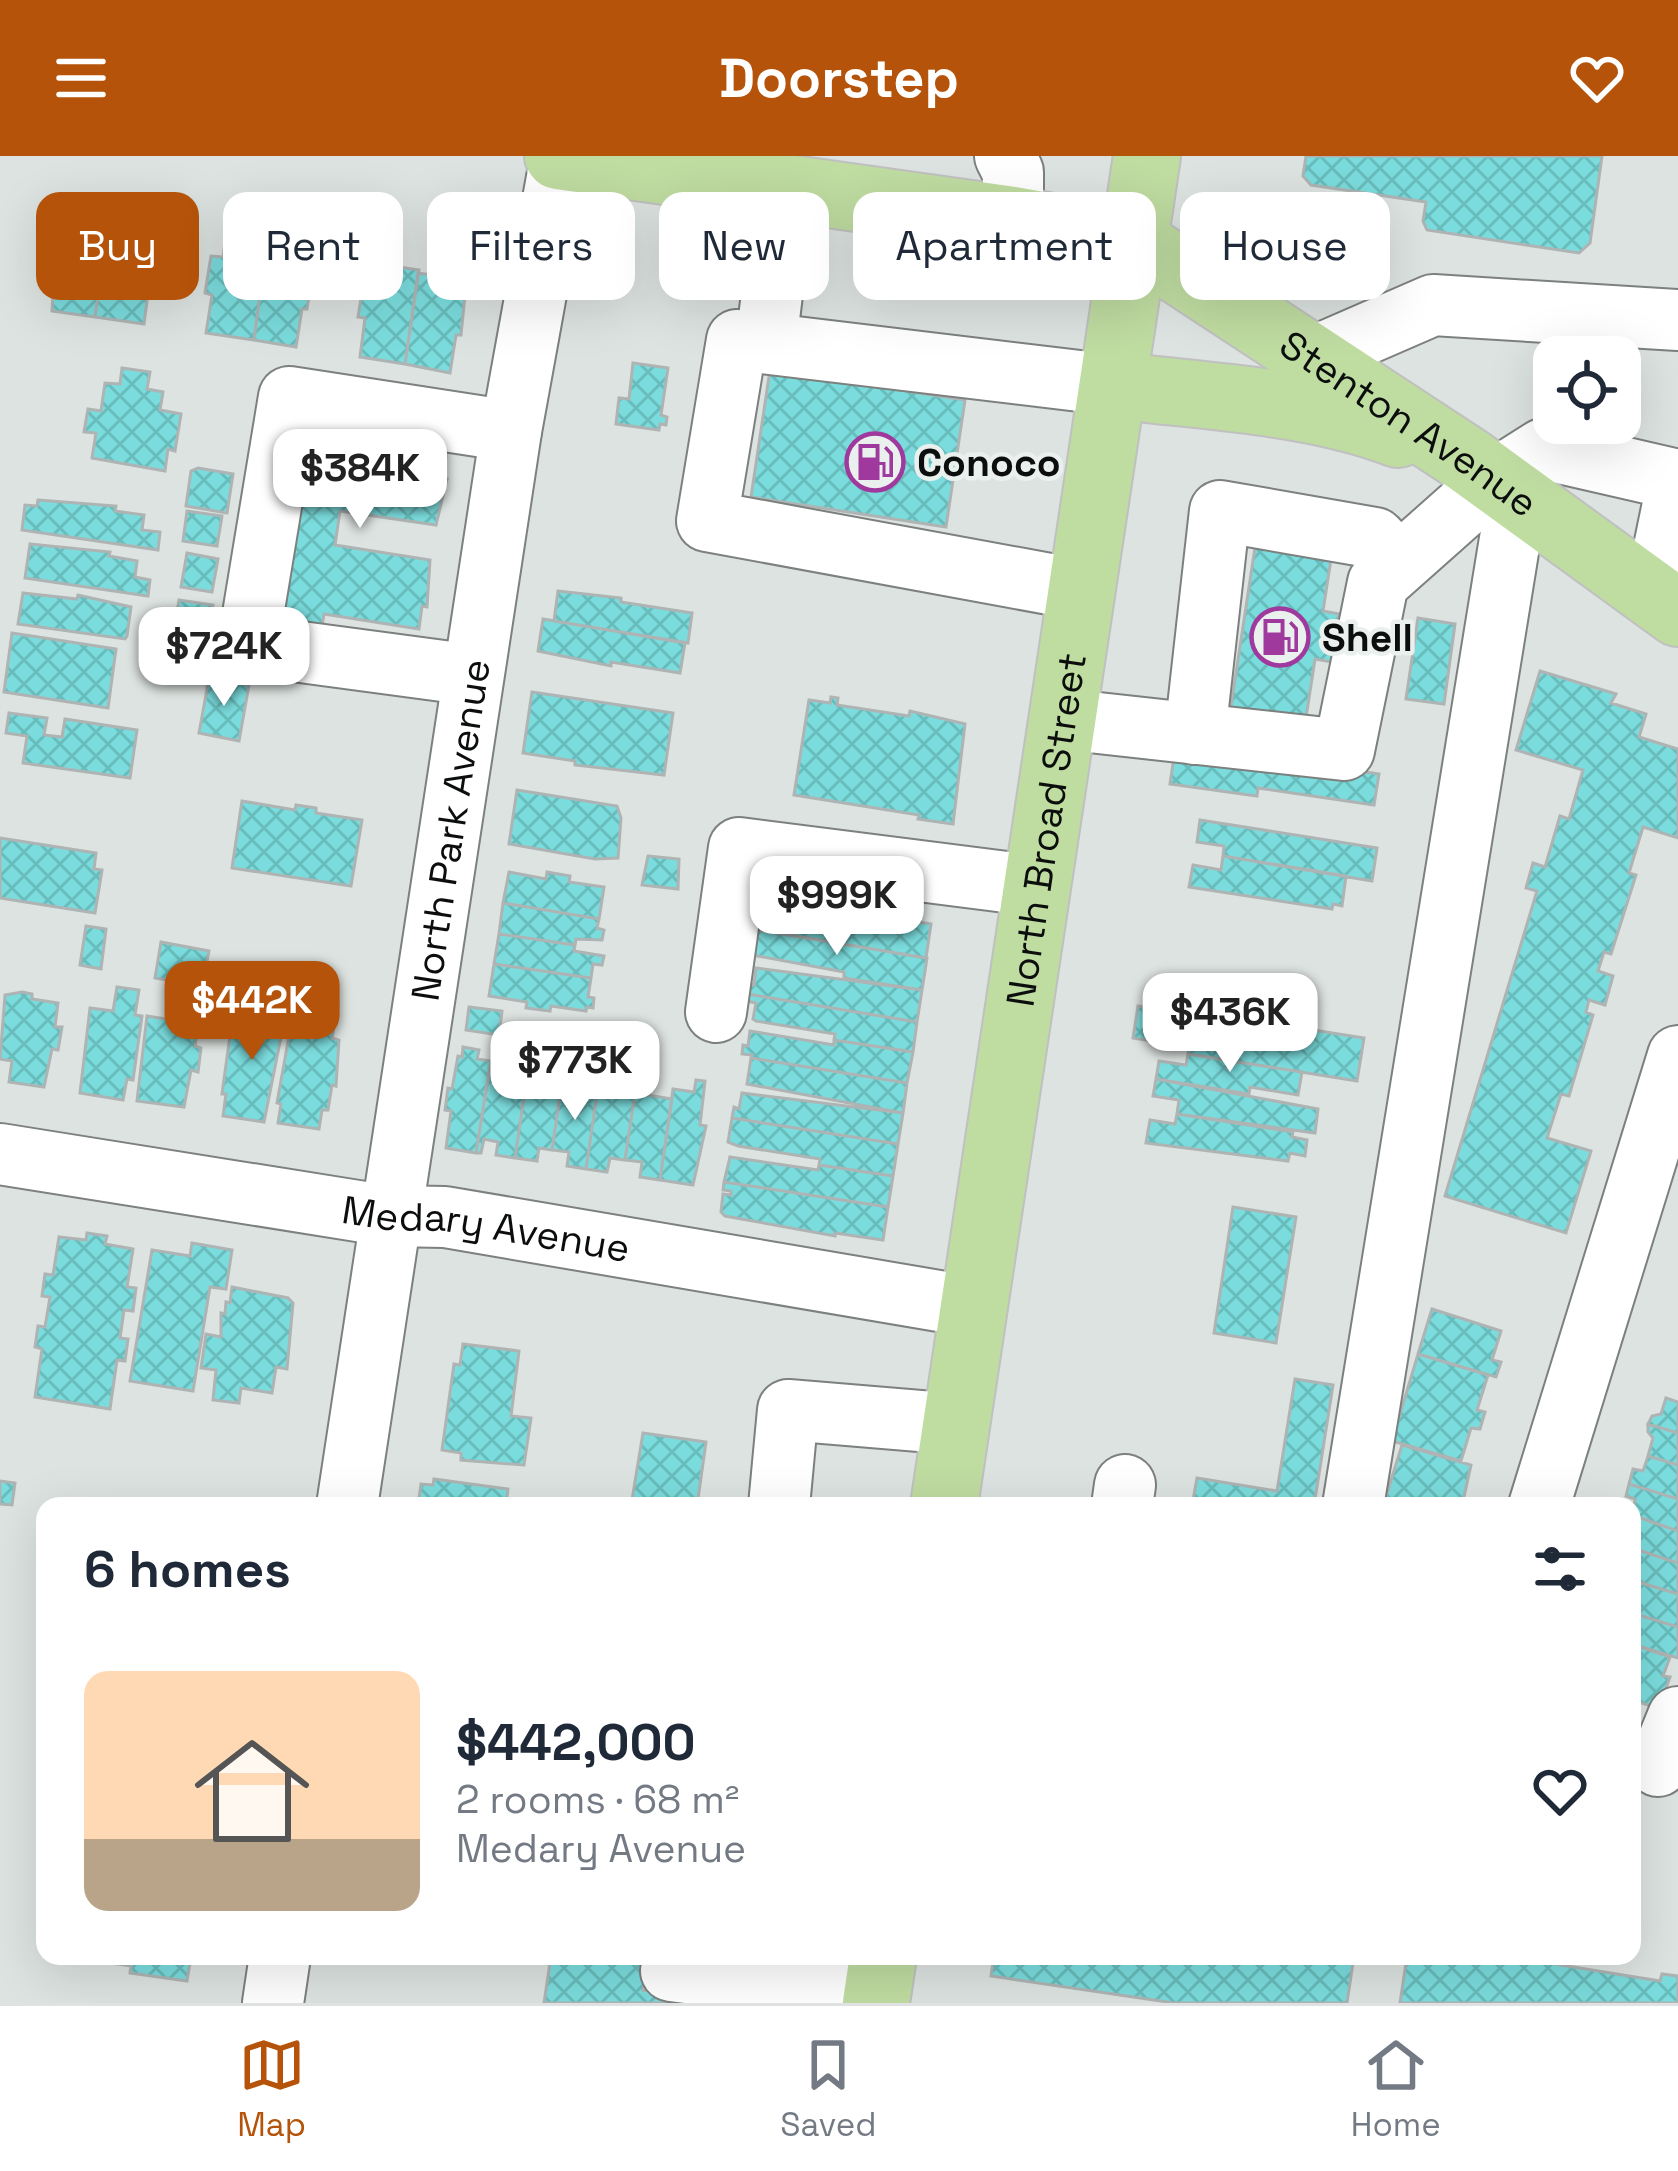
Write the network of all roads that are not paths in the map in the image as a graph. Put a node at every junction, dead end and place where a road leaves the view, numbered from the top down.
1 (560, 156) edge
2 (1006, 156) edge
3 (1147, 156) edge
4 (662, 164) edge
5 (819, 180) edge
6 (877, 192) edge
7 (1013, 192) edge
8 (1142, 192) edge
9 (1156, 256) edge
10 (1126, 300) edge
11 (1678, 320) edge
12 (766, 343) junction
13 (1311, 358) junction
14 (1113, 385) junction
15 (511, 431) junction
16 (1493, 479) junction
17 (1400, 563) junction
18 (1082, 590) junction
19 (1666, 604) edge
20 (473, 675) junction
21 (1062, 719) junction
22 (1195, 734) junction
23 (1037, 886) junction
24 (716, 1012) dead end
25 (1678, 1055) edge
26 (0, 1154) edge
27 (389, 1216) junction
28 (974, 1307) junction
29 (956, 1424) junction
30 (348, 1497) edge
31 (780, 1497) edge
32 (945, 1497) edge
33 (1354, 1497) edge
34 (1542, 1497) edge
35 (279, 1965) edge
36 (671, 1971) dead end
37 (879, 1985) edge
38 (273, 2003) edge

1 - 4 main road
1 - 15 street, North Park Avenue
2 - 7 street
3 - 8 main road, North Broad Street
4 - 5 main road
5 - 6 main road
5 - 12 street
9 - 13 main road, Stenton Avenue
10 - 14 main road, North Broad Street
11 - 13 street
12 - 14 street
12 - 18 street
13 - 16 main road, Stenton Avenue
14 - 16 main road
14 - 18 main road, North Broad Street
15 - 20 street, North Park Avenue
15 - 20 street
16 - 17 street
16 - 19 main road, Stenton Avenue
16 - 19 street
16 - 33 street
17 - 22 street
17 - 22 street
18 - 21 main road, North Broad Street
20 - 27 street, North Park Avenue
21 - 22 street
21 - 23 main road, North Broad Street
23 - 24 street
23 - 28 main road, North Broad Street
25 - 34 street
26 - 27 street, Medary Avenue
27 - 28 street, Medary Avenue
27 - 30 street, North Park Avenue
28 - 29 main road, North Broad Street
29 - 31 street
29 - 32 main road, North Broad Street
35 - 38 street
36 - 37 street

